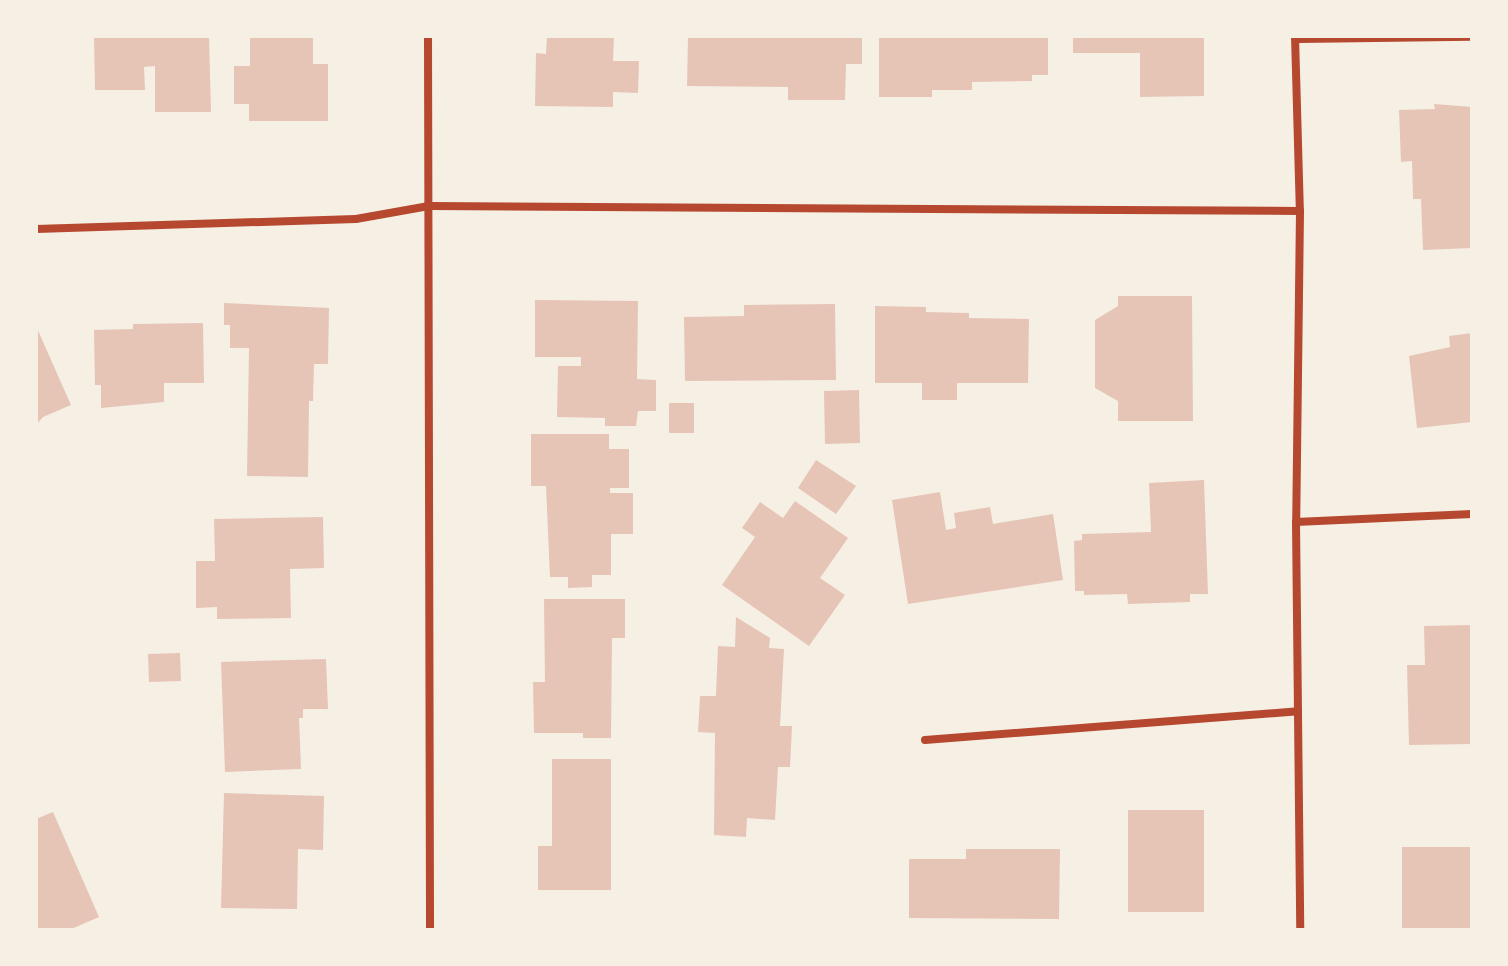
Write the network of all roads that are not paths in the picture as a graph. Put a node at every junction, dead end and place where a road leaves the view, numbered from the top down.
1 (428, 36) edge
2 (1472, 37) edge
3 (1296, 38) edge
4 (429, 206) junction
5 (1300, 211) junction
6 (36, 229) edge
7 (1472, 514) edge
8 (1296, 522) junction
9 (1298, 711) junction
10 (925, 740) dead end
11 (430, 930) edge
12 (1300, 930) edge

1 - 4 street
2 - 3 street
3 - 5 street
4 - 5 street
4 - 6 street
4 - 11 street
5 - 8 street
7 - 8 street
8 - 9 street
9 - 10 street
9 - 12 street

